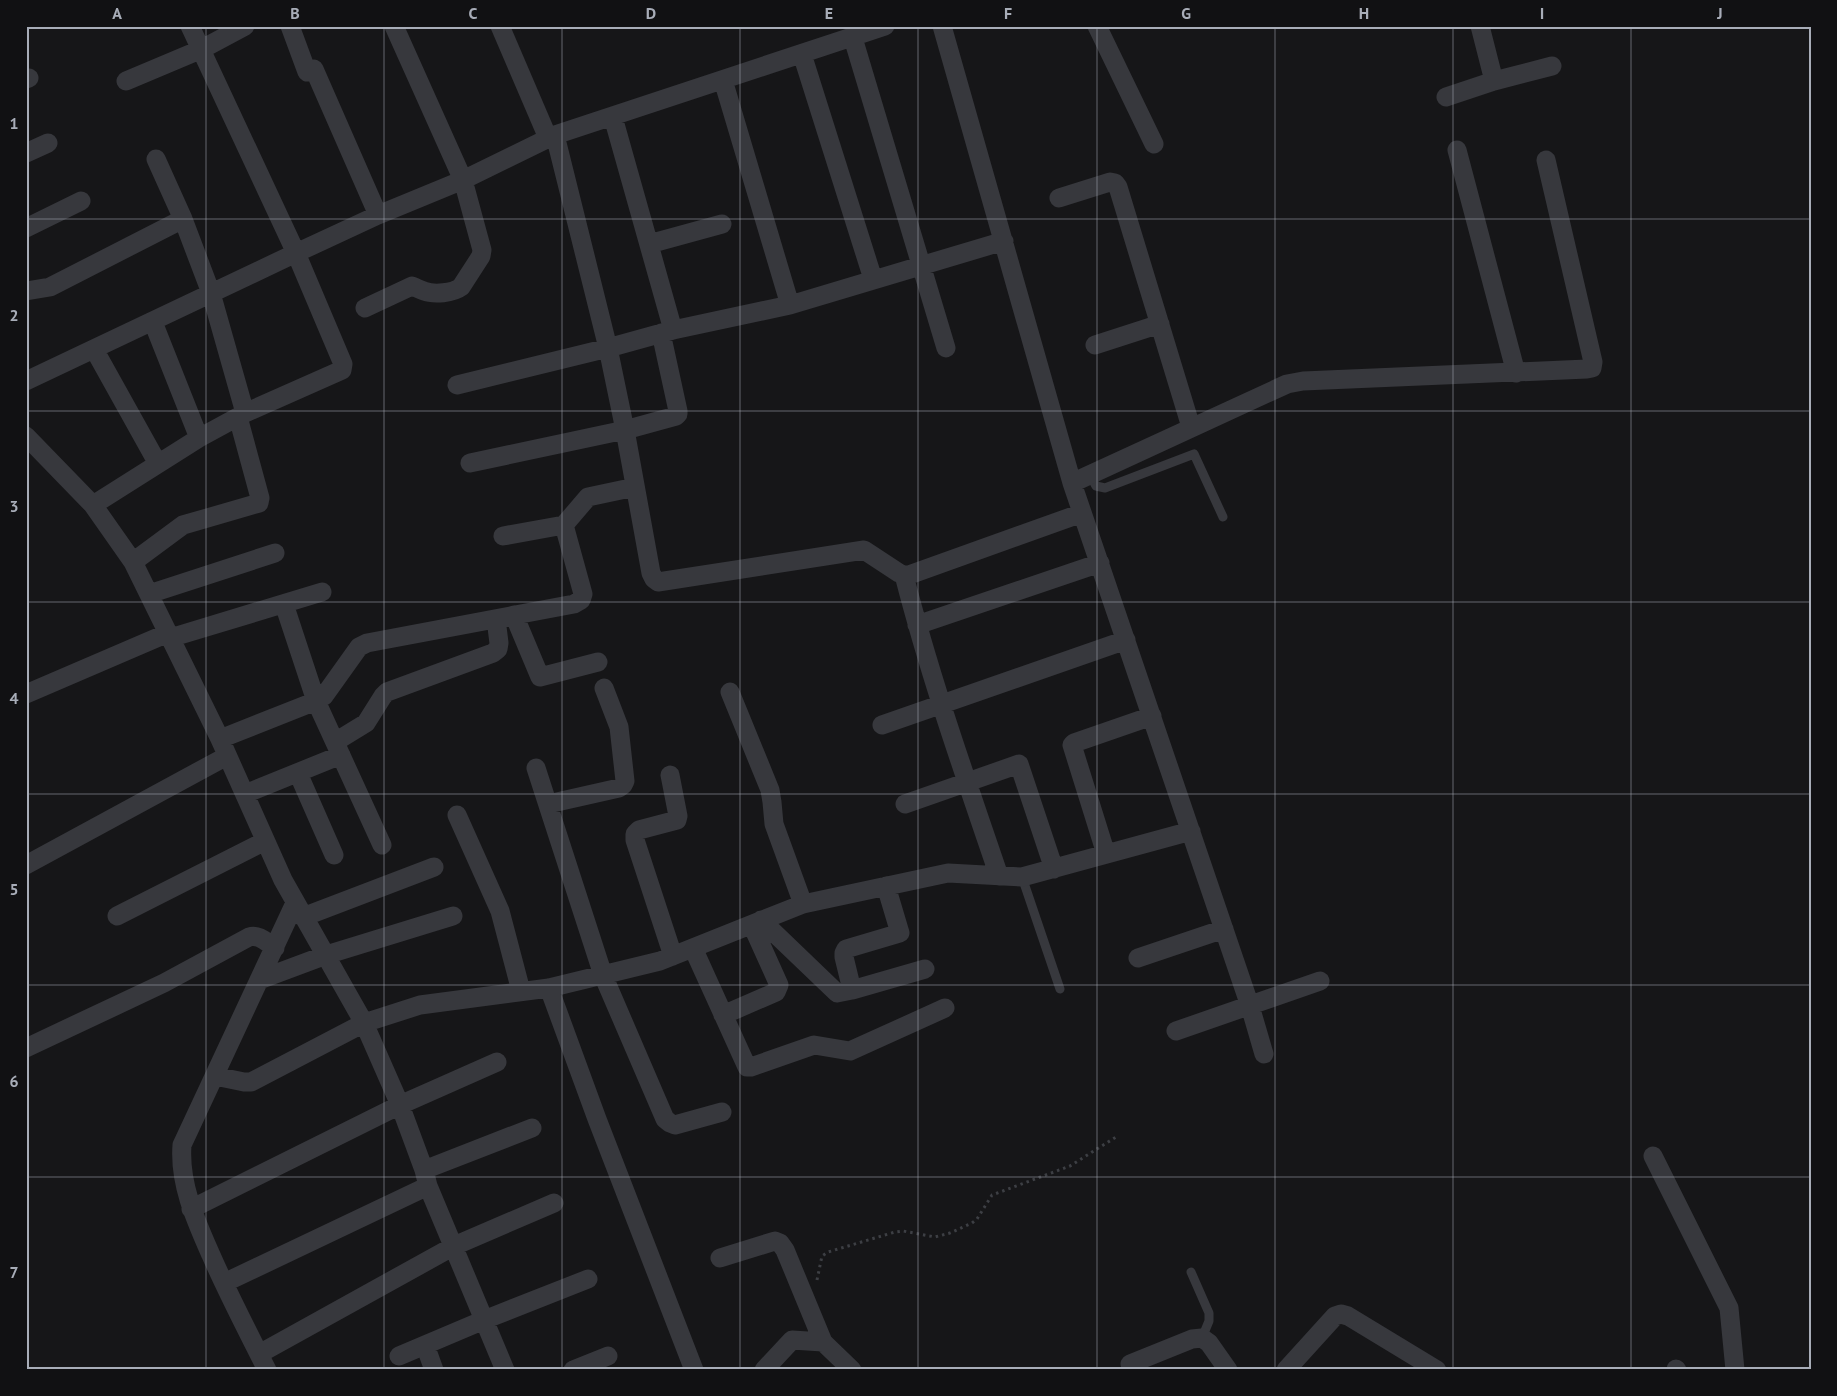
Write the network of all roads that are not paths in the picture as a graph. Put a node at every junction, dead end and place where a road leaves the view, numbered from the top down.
1 (190, 26) edge
2 (245, 26) edge
3 (290, 26) edge
4 (394, 26) edge
5 (500, 26) edge
6 (885, 26) edge
7 (942, 26) edge
8 (1097, 26) edge
9 (1480, 26) edge
10 (853, 38) junction
11 (202, 49) junction
12 (802, 54) junction
13 (1552, 66) dead end
14 (723, 80) junction
15 (126, 81) dead end
16 (1494, 82) junction
17 (1446, 97) dead end
18 (613, 117) junction
19 (552, 137) junction
20 (48, 143) dead end
21 (1154, 144) dead end
22 (1457, 150) dead end
23 (26, 153) edge
24 (156, 159) dead end
25 (1546, 160) dead end
26 (463, 180) junction
27 (1058, 198) dead end
28 (81, 202) dead end
29 (378, 215) junction
30 (183, 219) junction
31 (722, 224) dead end
32 (26, 228) edge
33 (1004, 241) junction
34 (648, 244) junction
35 (296, 253) junction
36 (922, 265) junction
37 (873, 279) junction
38 (26, 291) edge
39 (211, 293) junction
40 (790, 305) junction
41 (365, 308) dead end
42 (153, 322) junction
43 (1160, 324) junction
44 (667, 331) junction
45 (1095, 345) dead end
46 (608, 348) junction
47 (946, 348) dead end
48 (94, 350) junction
49 (1516, 373) junction
50 (26, 381) edge
51 (457, 385) dead end
52 (242, 415) junction
53 (1191, 427) junction
54 (625, 430) junction
55 (26, 436) edge
56 (199, 438) junction
57 (470, 463) dead end
58 (158, 464) junction
59 (1090, 475) junction
60 (1072, 483) junction
61 (636, 487) junction
62 (93, 504) junction
63 (1082, 513) junction
64 (1223, 517) dead end
65 (564, 526) junction
66 (503, 536) dead end
67 (276, 553) dead end
68 (133, 562) junction
69 (1100, 563) junction
70 (904, 575) junction
71 (322, 592) dead end
72 (149, 594) junction
73 (284, 604) junction
74 (514, 615) junction
75 (496, 619) junction
76 (917, 625) junction
77 (169, 635) junction
78 (1126, 640) junction
79 (598, 662) dead end
80 (604, 688) dead end
81 (730, 692) dead end
82 (26, 694) edge
83 (316, 702) junction
84 (942, 705) junction
85 (1152, 716) junction
86 (882, 725) dead end
87 (224, 748) junction
88 (338, 749) junction
89 (536, 768) dead end
90 (298, 773) junction
91 (670, 775) dead end
92 (968, 783) junction
93 (244, 794) junction
94 (548, 804) junction
95 (905, 804) dead end
96 (457, 815) dead end
97 (1191, 831) junction
98 (265, 841) junction
99 (382, 845) dead end
100 (1106, 854) junction
101 (334, 855) dead end
102 (26, 865) edge
103 (434, 867) dead end
104 (1054, 868) junction
105 (999, 876) junction
106 (1022, 877) junction
107 (886, 886) junction
108 (803, 904) junction
109 (299, 910) junction
110 (116, 916) dead end
111 (453, 916) dead end
112 (757, 923) junction
113 (1224, 929) junction
114 (274, 948) junction
115 (693, 948) junction
116 (326, 956) junction
117 (673, 956) junction
118 (1138, 958) dead end
119 (925, 969) dead end
120 (603, 975) junction
121 (260, 980) junction
122 (1320, 981) dead end
123 (549, 988) junction
124 (1060, 989) dead end
125 (852, 990) junction
126 (521, 991) junction
127 (1250, 1006) junction
128 (945, 1008) dead end
129 (723, 1015) junction
130 (364, 1023) junction
131 (1176, 1031) dead end
132 (26, 1048) edge
133 (1264, 1054) dead end
134 (497, 1062) dead end
135 (215, 1076) junction
136 (400, 1105) junction
137 (722, 1112) dead end
138 (532, 1128) dead end
139 (1653, 1156) dead end
140 (426, 1178) junction
141 (554, 1203) dead end
142 (191, 1209) junction
143 (454, 1246) junction
144 (720, 1258) dead end
145 (1191, 1272) dead end
146 (588, 1278) dead end
147 (224, 1284) junction
148 (484, 1320) junction
149 (1202, 1338) junction
150 (823, 1342) junction
151 (425, 1345) junction
152 (398, 1356) dead end
153 (608, 1356) dead end
154 (263, 1362) edge
155 (1130, 1364) dead end
156 (434, 1370) edge
157 (505, 1370) edge
158 (573, 1370) edge
159 (694, 1370) edge
160 (764, 1370) edge
161 (852, 1370) edge
162 (1228, 1370) edge
163 (1286, 1370) edge
164 (1437, 1370) edge
165 (1735, 1370) edge

1 - 11 street
2 - 11 street
3 - 29 street
4 - 26 street
5 - 19 street
6 - 10 street
7 - 33 street
8 - 21 street
9 - 16 street
10 - 12 street
10 - 36 street
11 - 15 street
11 - 35 street
12 - 14 street
12 - 37 street
13 - 16 street
14 - 18 street
14 - 40 street
16 - 17 street
18 - 19 street
18 - 34 street
19 - 26 street
19 - 46 street
20 - 23 street
22 - 49 street
24 - 30 street
25 - 49 street
26 - 29 street
26 - 41 street
27 - 43 street
28 - 32 street
29 - 35 street
30 - 38 street
30 - 39 street
31 - 34 street
33 - 36 street
33 - 60 street
34 - 44 street
35 - 39 street
35 - 52 street
36 - 37 street
36 - 47 street
37 - 40 street
39 - 42 street
39 - 52 street
40 - 44 street
42 - 48 street
42 - 56 street
43 - 45 street
43 - 53 street
44 - 46 street
44 - 54 street
46 - 51 street
46 - 54 street
48 - 50 street
48 - 58 street
49 - 53 street
52 - 56 street
52 - 68 street
53 - 59 street
54 - 57 street
54 - 61 street
55 - 62 street
56 - 58 street
58 - 62 street
59 - 60 street
59 - 64 lane
60 - 63 street
61 - 65 street
61 - 70 street
62 - 68 street
63 - 69 street
63 - 70 street
65 - 66 street
65 - 74 street
67 - 72 street
68 - 72 street
69 - 76 street
69 - 78 street
70 - 76 street
71 - 73 street
72 - 77 street
73 - 77 street
73 - 83 street
74 - 75 street
74 - 79 street
75 - 83 street
75 - 88 street
76 - 84 street
77 - 82 street
77 - 87 street
78 - 84 street
78 - 85 street
80 - 94 street
81 - 108 street
83 - 87 street
83 - 88 street
84 - 86 street
84 - 92 street
85 - 97 street
85 - 100 street
87 - 93 street
87 - 102 street
88 - 90 street
88 - 99 street
89 - 94 street
90 - 93 street
90 - 101 street
91 - 117 street
92 - 95 street
92 - 104 street
92 - 105 street
93 - 98 street
94 - 120 street
96 - 126 street
97 - 100 street
97 - 113 street
98 - 109 street
98 - 110 street
100 - 104 street
103 - 109 street
104 - 106 street
105 - 106 street
105 - 107 street
106 - 124 lane
107 - 108 street
107 - 125 street
108 - 112 street
109 - 114 street
109 - 116 street
111 - 116 street
112 - 115 street
112 - 125 street
112 - 129 street
113 - 118 street
113 - 127 street
114 - 121 street
114 - 132 street
115 - 117 street
115 - 129 street
116 - 121 street
116 - 130 street
117 - 120 street
119 - 125 street
120 - 123 street
120 - 137 street
121 - 135 street
122 - 127 street
123 - 126 street
123 - 159 street
126 - 130 street
127 - 131 street
127 - 133 street
128 - 129 street
130 - 135 street
130 - 136 street
134 - 136 street
135 - 142 street
136 - 140 street
136 - 142 street
138 - 140 street
139 - 165 street
140 - 143 street
140 - 147 street
141 - 143 street
142 - 147 street
143 - 148 street
143 - 154 street
144 - 150 street
145 - 149 lane
146 - 148 street
147 - 154 street
148 - 151 street
148 - 157 street
149 - 155 street
149 - 162 street
150 - 160 street
150 - 161 street
151 - 152 street
151 - 156 street
153 - 158 street
163 - 164 street

